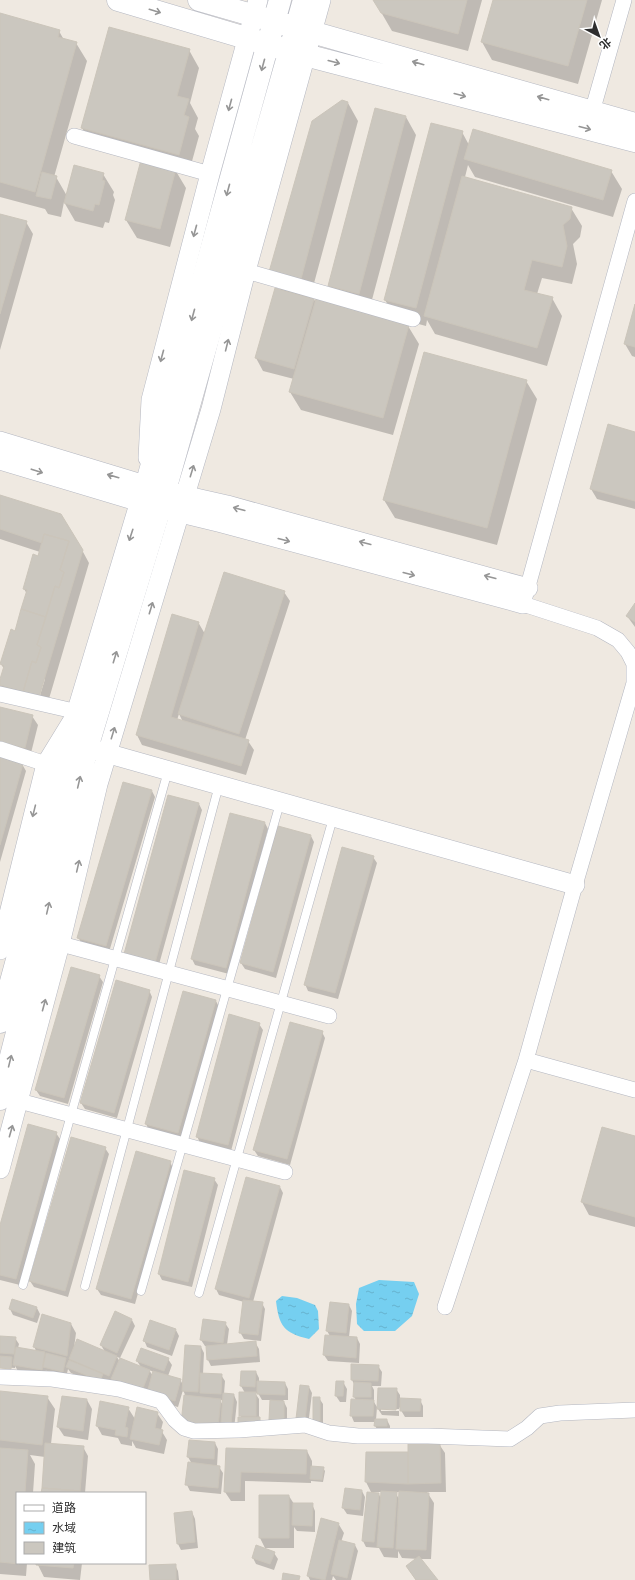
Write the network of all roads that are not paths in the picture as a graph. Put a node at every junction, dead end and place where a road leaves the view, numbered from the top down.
1 (118, 0) edge
2 (199, 0) edge
3 (280, 0) edge
4 (304, 0) edge
5 (321, 0) edge
6 (624, 0) edge
7 (262, 12) edge
8 (304, 30) junction
9 (248, 39) junction
10 (268, 44) junction
11 (298, 53) junction
12 (592, 112) junction
13 (635, 124) edge
14 (74, 136) dead end
15 (635, 141) edge
16 (210, 174) junction
17 (635, 201) edge
18 (246, 271) junction
19 (413, 319) dead end
20 (0, 441) edge
21 (0, 460) edge
22 (163, 499) junction
23 (525, 596) junction
24 (0, 694) edge
25 (631, 708) edge
26 (87, 715) junction
27 (0, 749) edge
28 (97, 751) junction
29 (46, 764) junction
30 (168, 771) junction
31 (219, 786) junction
32 (280, 802) junction
33 (334, 818) junction
34 (574, 886) junction
35 (26, 935) edge
36 (0, 950) edge
37 (115, 959) junction
38 (169, 973) junction
39 (227, 988) junction
40 (281, 1003) junction
41 (329, 1016) dead end
42 (0, 1022) edge
43 (526, 1060) junction
44 (635, 1090) edge
45 (5, 1098) edge
46 (71, 1114) junction
47 (127, 1130) junction
48 (183, 1145) junction
49 (237, 1159) junction
50 (0, 1169) edge
51 (285, 1172) dead end
52 (23, 1285) dead end
53 (85, 1286) dead end
54 (141, 1291) dead end
55 (199, 1293) dead end
56 (445, 1308) dead end
57 (0, 1377) edge
58 (635, 1410) edge

1 -> 9 main road
2 - 7 main road
3 - 7 main road
4 - 8 main road
5 - 8 street
6 - 12 street
7 - 8 main road
7 - 9 street
7 - 10 main road
8 - 11 main road
12 -> 8 main road
9 - 10 main road
9 -> 16 street
10 - 11 main road
10 -> 22 main road
11 -> 15 main road
11 - 18 street
11 - 22 main road
12 - 13 main road
14 - 16 street
16 -> 22 street
17 - 23 street
18 - 19 street
22 -> 18 street
22 -> 20 street
21 -> 22 street
22 - 23 street
22 - 26 main road
28 -> 22 street
23 - 25 street
24 - 26 street
25 - 34 street
26 - 28 main road
26 - 29 street
26 - 35 main road
27 - 29 street
28 - 30 street
35 -> 28 main road
35 -> 28 street
29 -> 35 street
30 - 31 street
30 - 37 lane
31 - 32 street
31 - 38 lane
32 - 33 street
32 - 39 lane
33 - 34 street
33 - 40 lane
34 - 43 street
35 - 36 street
35 - 37 street
35 - 42 main road
45 -> 35 main road
37 - 38 street
37 - 46 lane
38 - 39 street
38 - 47 lane
39 - 40 street
39 - 48 lane
40 - 41 street
40 - 49 lane
43 - 44 street
43 - 56 street
45 - 46 street
50 -> 45 street
46 - 47 street
46 - 52 lane
47 - 48 street
47 - 53 lane
48 - 49 street
48 - 54 lane
49 - 51 street
49 - 55 lane
57 - 58 street

